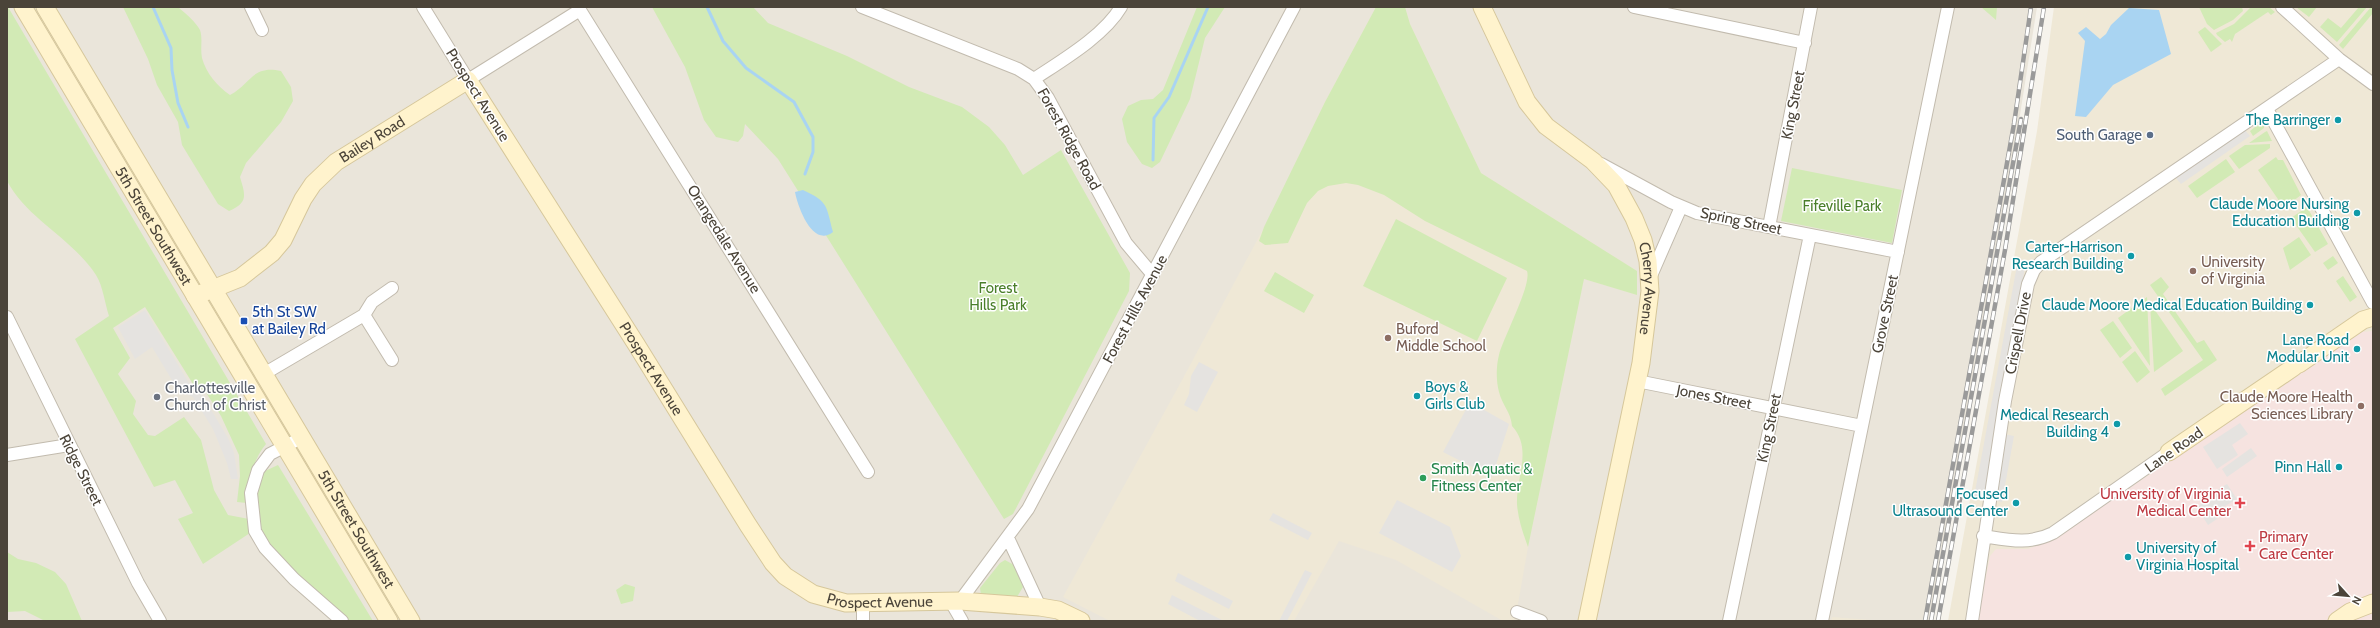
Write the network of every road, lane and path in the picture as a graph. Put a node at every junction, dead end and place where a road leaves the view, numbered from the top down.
1 (23, 7) edge
2 (45, 7) edge
3 (251, 7) edge
4 (423, 7) edge
5 (862, 7) edge
6 (1121, 7) edge
7 (1294, 7) edge
8 (1482, 7) edge
9 (1634, 7) edge
10 (1811, 7) edge
11 (1948, 7) edge
12 (2282, 7) edge
13 (579, 8) edge
14 (1678, 11) edge
15 (262, 30) dead end
16 (1805, 43) junction
17 (2339, 59) junction
18 (1034, 79) junction
19 (468, 80) junction
20 (2373, 84) edge
21 (2267, 109) junction
22 (1593, 161) junction
23 (1681, 207) junction
24 (1769, 227) junction
25 (1810, 235) junction
26 (1898, 252) junction
27 (1153, 275) junction
28 (1650, 278) junction
29 (392, 288) dead end
30 (213, 289) junction
31 (195, 296) junction
32 (2373, 303) edge
33 (364, 315) junction
34 (7, 317) edge
35 (2373, 317) edge
36 (392, 360) dead end
37 (262, 375) junction
38 (1637, 381) junction
39 (1774, 408) junction
40 (1862, 426) junction
41 (301, 438) junction
42 (68, 445) junction
43 (284, 446) junction
44 (2169, 452) joint
45 (7, 455) edge
46 (868, 472) dead end
47 (1983, 536) junction
48 (1008, 538) junction
49 (955, 602) junction
50 (2373, 603) edge
51 (863, 604) junction
52 (1040, 607) junction
53 (1517, 612) dead end
54 (160, 621) edge
55 (342, 621) edge
56 (389, 621) edge
57 (411, 621) edge
58 (864, 621) edge
59 (962, 621) edge
60 (1081, 621) edge
61 (1540, 621) edge
62 (1587, 621) edge
63 (1729, 621) edge
64 (1822, 621) edge
65 (1972, 621) edge
66 (2337, 621) edge

1 - 31 street, 5th Street Southwest
2 - 30 street, 5th Street Southwest
3 - 15 street
4 - 19 street, Prospect Avenue
5 - 18 street, Forest Ridge Road
6 - 18 street
7 - 27 street, Forest Hills Avenue
8 - 22 street, Cherry Avenue
9 - 14 street
10 - 16 street, King Street
11 - 26 street, Grove Street
12 - 17 street
13 - 19 street, Bailey Road
13 - 46 street, Orangedale Avenue
14 - 16 street
16 - 24 street, King Street
17 - 20 street
17 - 21 street, Crispell Drive
18 - 27 street, Forest Ridge Road
19 - 30 street, Bailey Road
19 - 51 street, Prospect Avenue
21 - 32 street
21 - 47 street, Crispell Drive
22 - 23 street, Spring Street
22 - 28 street, Cherry Avenue
23 - 24 street, Spring Street
23 - 28 street
24 - 25 street, Spring Street
25 - 26 street, Spring Street
25 - 39 street, King Street
26 - 40 street, Grove Street
27 - 48 street, Forest Hills Avenue
28 - 38 street, Cherry Avenue
29 - 33 street
30 - 31 street, Bailey Road
30 - 37 street, 5th Street Southwest
31 - 43 street, 5th Street Southwest
33 - 36 street
33 - 37 street
34 - 42 street, Ridge Street
35 - 44 street, Lane Road
37 - 41 street, 5th Street Southwest
38 - 39 street, Jones Street
38 - 62 street, Cherry Avenue
39 - 40 street, Jones Street
39 - 63 street, King Street
40 - 64 street, Grove Street
41 - 43 street
41 - 57 street, 5th Street Southwest
42 - 45 street
42 - 54 street, Ridge Street
43 - 55 street
43 - 56 street, 5th Street Southwest
44 - 47 street, Lane Road
47 - 65 street, Crispell Drive
48 - 49 street, Forest Hills Avenue
48 - 52 street
49 - 51 street, Prospect Avenue
49 - 52 street, Prospect Avenue
49 - 59 street
50 - 66 street
51 - 58 street
52 - 60 street, Prospect Avenue
53 - 61 street

